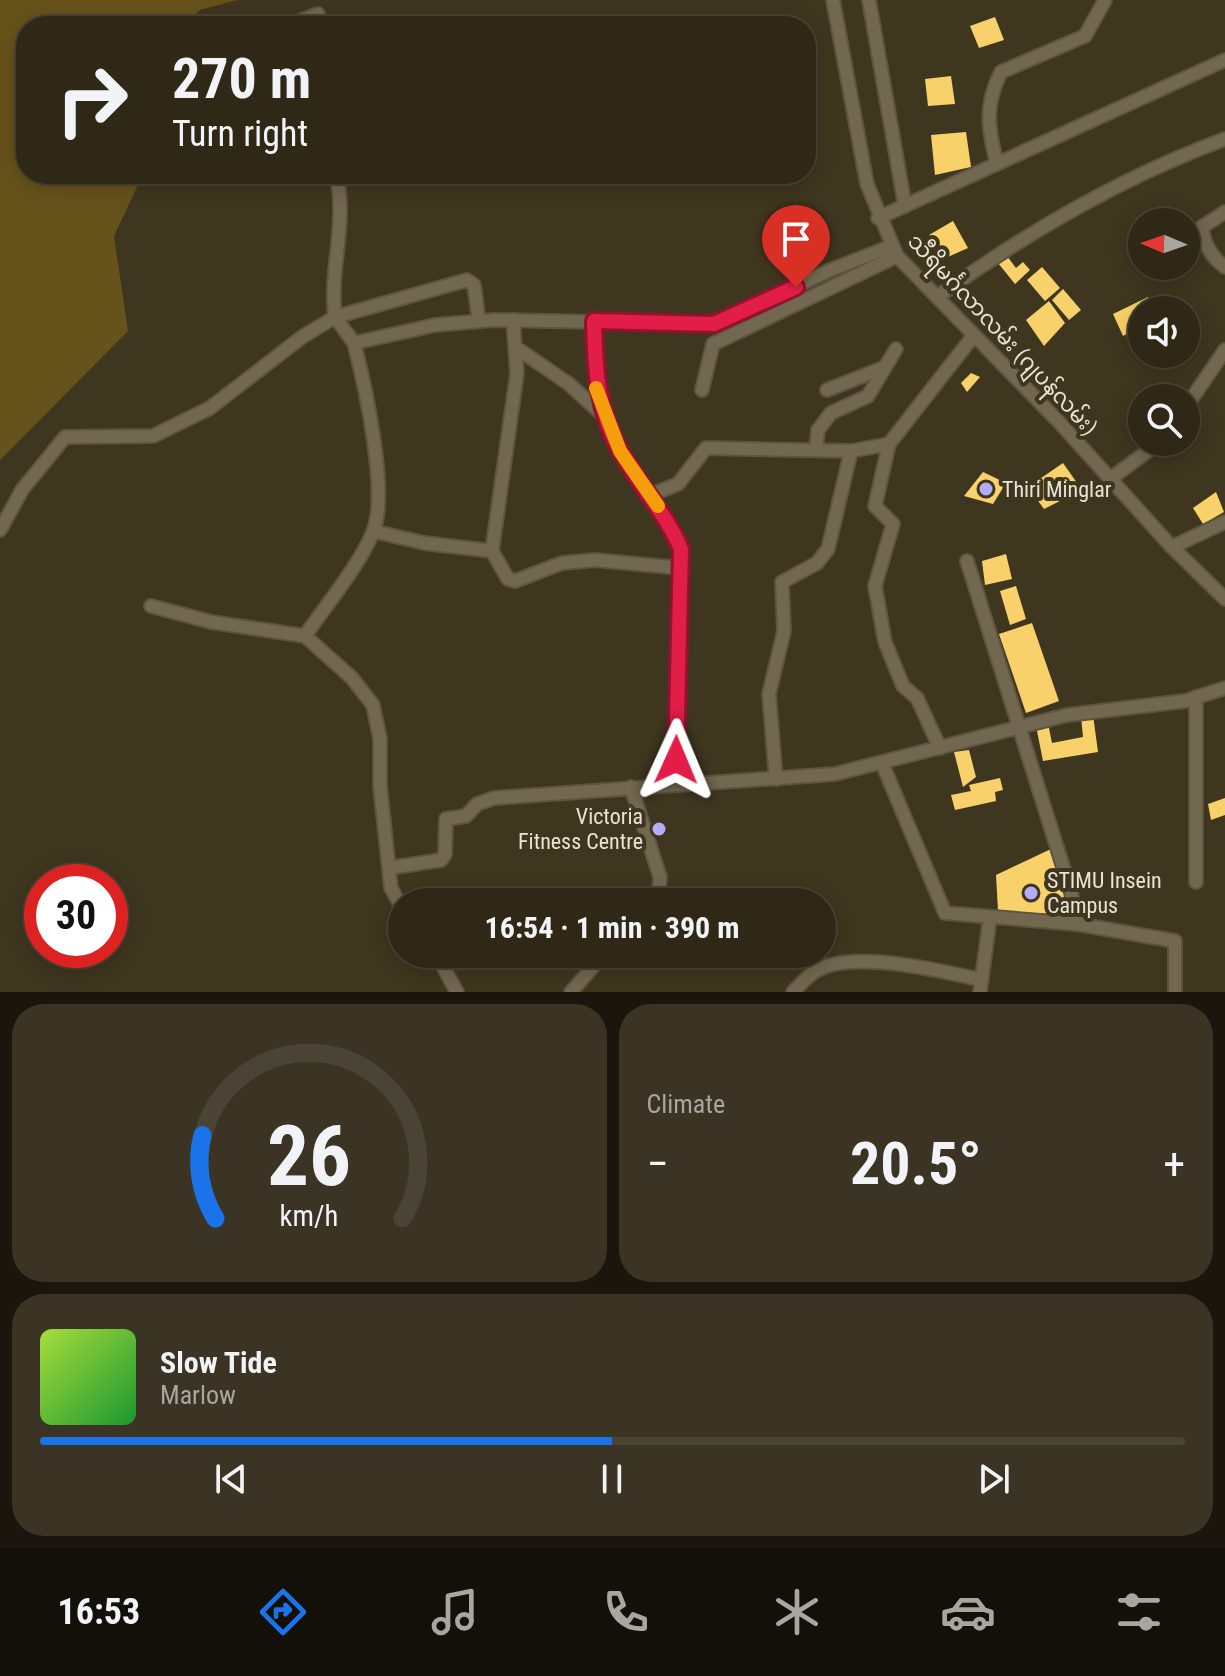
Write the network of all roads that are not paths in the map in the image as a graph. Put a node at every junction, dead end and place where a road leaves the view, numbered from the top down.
1 (833, 0) edge
2 (869, 0) edge
3 (1105, 0) edge
4 (1225, 60) edge
5 (1225, 139) edge
6 (997, 164) junction
7 (337, 184) edge
8 (905, 206) junction
9 (1225, 212) edge
10 (878, 218) junction
11 (894, 251) junction
12 (1225, 267) edge
13 (937, 297) junction
14 (335, 317) junction
15 (513, 320) junction
16 (479, 321) junction
17 (594, 321) junction
18 (974, 335) junction
19 (354, 343) junction
20 (515, 347) junction
21 (896, 349) dead end
22 (1225, 350) edge
23 (883, 368) junction
24 (1200, 387) edge
25 (702, 390) dead end
26 (827, 390) dead end
27 (607, 418) junction
28 (889, 444) junction
29 (816, 449) junction
30 (851, 451) junction
31 (1141, 456) edge
32 (1110, 479) junction
33 (650, 495) junction
34 (1225, 522) edge
35 (0, 530) edge
36 (373, 531) junction
37 (1172, 547) junction
38 (492, 551) junction
39 (967, 561) dead end
40 (680, 568) junction
41 (1225, 599) edge
42 (151, 606) dead end
43 (305, 636) junction
44 (1225, 688) edge
45 (1196, 697) junction
46 (1017, 727) junction
47 (940, 748) junction
48 (882, 763) junction
49 (776, 779) junction
50 (675, 784) junction
51 (631, 787) junction
52 (389, 868) junction
53 (1196, 882) dead end
54 (391, 888) edge
55 (659, 888) edge
56 (990, 917) junction
57 (1077, 924) junction
58 (444, 968) edge
59 (592, 968) edge
60 (981, 986) edge
61 (457, 992) edge
62 (571, 992) edge
63 (793, 992) edge
64 (1175, 992) edge

1 - 10 street, သီရိမင်္ဂလာလမ်း (ဂျပန်လမ်း)
2 - 8 street
3 - 6 street
4 - 6 street
5 - 13 street
6 - 8 street
7 - 14 street
8 - 10 street
9 - 12 street
10 - 11 street, သီရိမင်္ဂလာလမ်း (ဂျပန်လမ်း)
11 - 13 street, သီရိမင်္ဂလာလမ်း (ဂျပန်လမ်း)
11 - 17 street
11 - 25 street
13 - 18 street, သီရိမင်္ဂလာလမ်း (ဂျပန်လမ်း)
14 - 16 street
14 - 19 street
14 - 35 street
15 - 16 street
15 - 17 street
15 - 20 street
16 - 19 street
17 - 27 street
18 - 28 street
18 - 32 street, သီရိမင်္ဂလာလမ်း (ဂျပန်လမ်း)
19 - 36 street
20 - 27 street
20 - 38 street
21 - 23 street
22 - 24 street
23 - 26 street
23 - 29 street
27 - 33 street
28 - 30 street
28 - 47 street
29 - 30 street
29 - 33 street
30 - 49 street
31 - 32 street
32 - 37 street, သီရိမင်္ဂလာလမ်း (ဂျပန်လမ်း)
33 - 40 street
34 - 37 street
36 - 38 street
36 - 43 street
37 - 41 street, သီရိမင်္ဂလာလမ်း (ဂျပန်လမ်း)
38 - 40 street
39 - 46 street
40 - 50 street
42 - 43 street
43 - 52 street
44 - 45 street
45 - 46 street
45 - 53 street
46 - 47 street
46 - 57 street
47 - 48 street
48 - 49 street
48 - 56 street
49 - 50 street
50 - 51 street
51 - 52 street
51 - 55 street
52 - 54 street
56 - 57 street
56 - 60 street
57 - 64 street
58 - 61 street
59 - 62 street
60 - 63 street

